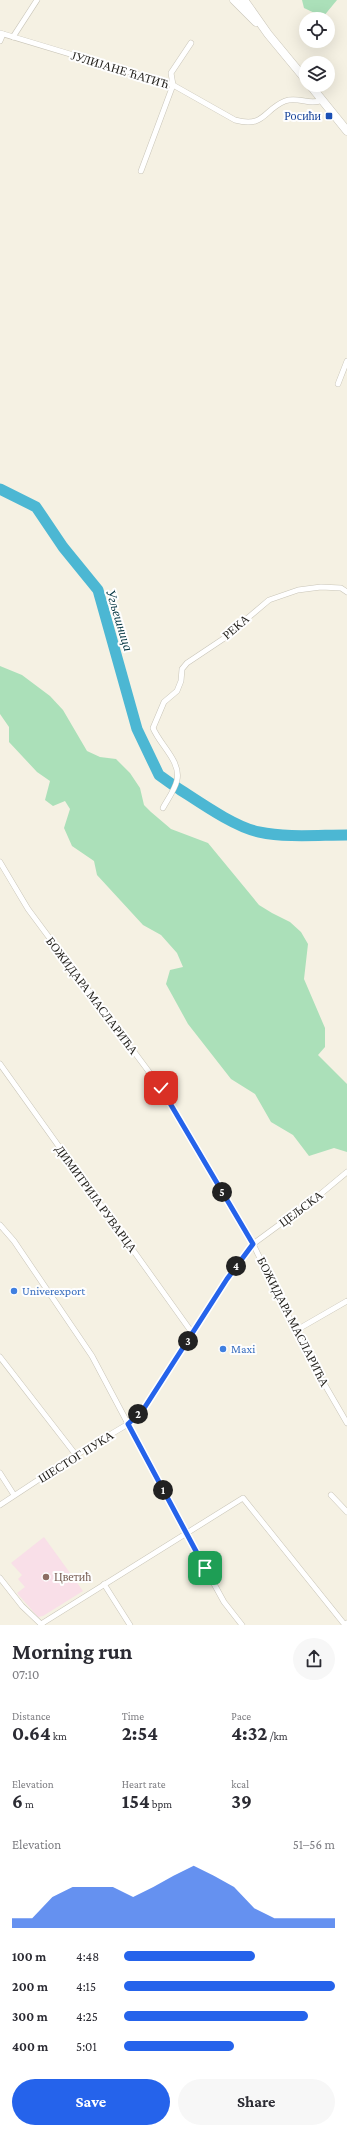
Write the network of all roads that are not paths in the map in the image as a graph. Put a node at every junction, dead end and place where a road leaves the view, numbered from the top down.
1 (37, 0) edge
2 (234, 0) edge
3 (244, 0) edge
4 (2, 34) edge
5 (268, 34) junction
6 (13, 37) junction
7 (0, 40) edge
8 (191, 42) dead end
9 (299, 72) edge
10 (173, 85) junction
11 (316, 92) edge
12 (322, 100) junction
13 (347, 131) edge
14 (141, 171) dead end
15 (347, 362) edge
16 (338, 384) dead end
17 (347, 592) edge
18 (163, 808) dead end
19 (1, 865) edge
20 (0, 1064) edge
21 (347, 1172) edge
22 (0, 1225) edge
23 (253, 1244) junction
24 (347, 1301) edge
25 (295, 1331) junction
26 (193, 1334) junction
27 (0, 1357) edge
28 (347, 1423) edge
29 (128, 1424) junction
30 (76, 1455) junction
31 (0, 1474) edge
32 (14, 1495) junction
33 (331, 1495) dead end
34 (0, 1504) edge
35 (347, 1512) edge
36 (186, 1533) junction
37 (0, 1578) edge
38 (104, 1584) junction
39 (346, 1624) edge
40 (41, 1625) edge
41 (130, 1625) edge
42 (242, 1625) edge

1 - 6 street
2 - 5 main road
3 - 5 main road
4 - 6 street, ЈУЛИЈАНЕ ЋАТИЋ
4 - 7 street
5 - 9 main road
6 - 10 street, ЈУЛИЈАНЕ ЋАТИЋ
8 - 10 street
10 - 12 street, ЈУЛИЈАНЕ ЋАТИЋ
10 - 14 street
11 - 12 main road
12 - 13 main road
15 - 16 street
17 - 18 street, РЕКА
19 - 23 street, БОЖИДАРА МАСЛАРИЋА
20 - 26 street, ДИМИТРИЈА РУВАРЦА
21 - 23 street, ЦЕЉСКА
22 - 29 street
23 - 25 street, БОЖИДАРА МАСЛАРИЋА
23 - 26 street, ШЕСТОГ ПУКА
24 - 25 street
25 - 28 street, БОЖИДАРА МАСЛАРИЋА
26 - 29 street, ШЕСТОГ ПУКА
27 - 30 street
29 - 30 street, ШЕСТОГ ПУКА
29 - 36 street
30 - 32 street, ШЕСТОГ ПУКА
31 - 32 street
32 - 34 street, ШЕСТОГ ПУКА
33 - 35 street
36 - 38 street
36 - 39 street
36 - 42 street
37 - 40 street
38 - 40 street
38 - 41 street

